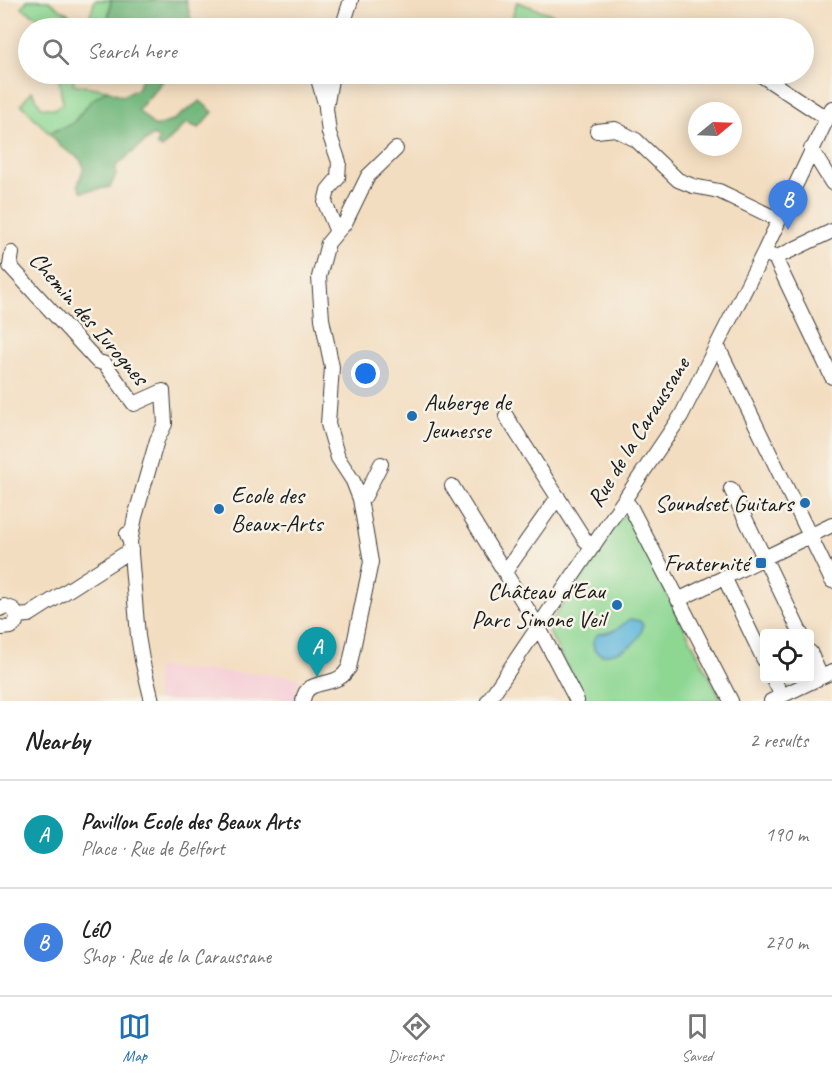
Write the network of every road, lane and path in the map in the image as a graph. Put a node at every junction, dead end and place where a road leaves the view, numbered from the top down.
1 (351, 0) edge
2 (345, 18) edge
3 (319, 84) edge
4 (330, 84) edge
5 (777, 84) edge
6 (326, 108) junction
7 (829, 113) edge
8 (597, 131) dead end
9 (396, 149) dead end
10 (812, 149) junction
11 (832, 183) edge
12 (779, 220) junction
13 (832, 231) edge
14 (337, 232) junction
15 (12, 252) dead end
16 (770, 255) junction
17 (717, 345) junction
18 (832, 377) edge
19 (506, 416) dead end
20 (381, 464) dead end
21 (453, 486) dead end
22 (731, 489) dead end
23 (363, 497) junction
24 (558, 497) junction
25 (624, 500) junction
26 (832, 525) edge
27 (810, 536) junction
28 (129, 541) junction
29 (593, 547) junction
30 (764, 557) junction
31 (505, 572) junction
32 (724, 577) junction
33 (832, 581) edge
34 (678, 600) junction
35 (0, 609) edge
36 (17, 616) junction
37 (0, 627) edge
38 (539, 628) junction
39 (799, 629) edge
40 (760, 650) edge
41 (814, 657) edge
42 (827, 674) edge
43 (774, 683) edge
44 (776, 698) edge
45 (303, 699) edge
46 (152, 701) edge
47 (488, 701) edge
48 (577, 701) edge
49 (731, 701) edge

1 - 2 street
3 - 6 street
4 - 6 street
5 - 7 street
6 - 14 street
7 - 10 street, Rue de la Caraussane
8 - 12 street
9 - 14 street
10 - 11 street
10 - 12 street, Rue de la Caraussane
12 - 16 street, Rue de la Caraussane
13 - 16 street
14 - 23 street
15 - 28 street, Chemin des Ivrognes
16 - 17 street, Rue de la Caraussane
16 - 18 street
17 - 25 street, Rue de la Caraussane
17 - 27 street
19 - 24 street
20 - 23 street
21 - 31 street
22 - 30 street
23 - 45 street
24 - 29 street
24 - 31 street
25 - 29 street, Rue de la Caraussane
25 - 34 street
26 - 27 street
27 - 30 street
27 - 33 street
28 - 36 street
28 - 46 street
29 - 38 street, Rue de la Caraussane
30 - 32 street
30 - 39 street
31 - 38 street
32 - 34 street
32 - 40 street
34 - 49 street
35 - 36 street
36 - 37 street
38 - 47 street, Rue de la Caraussane
38 - 48 street
41 - 42 street
42 - 44 street
43 - 44 street

